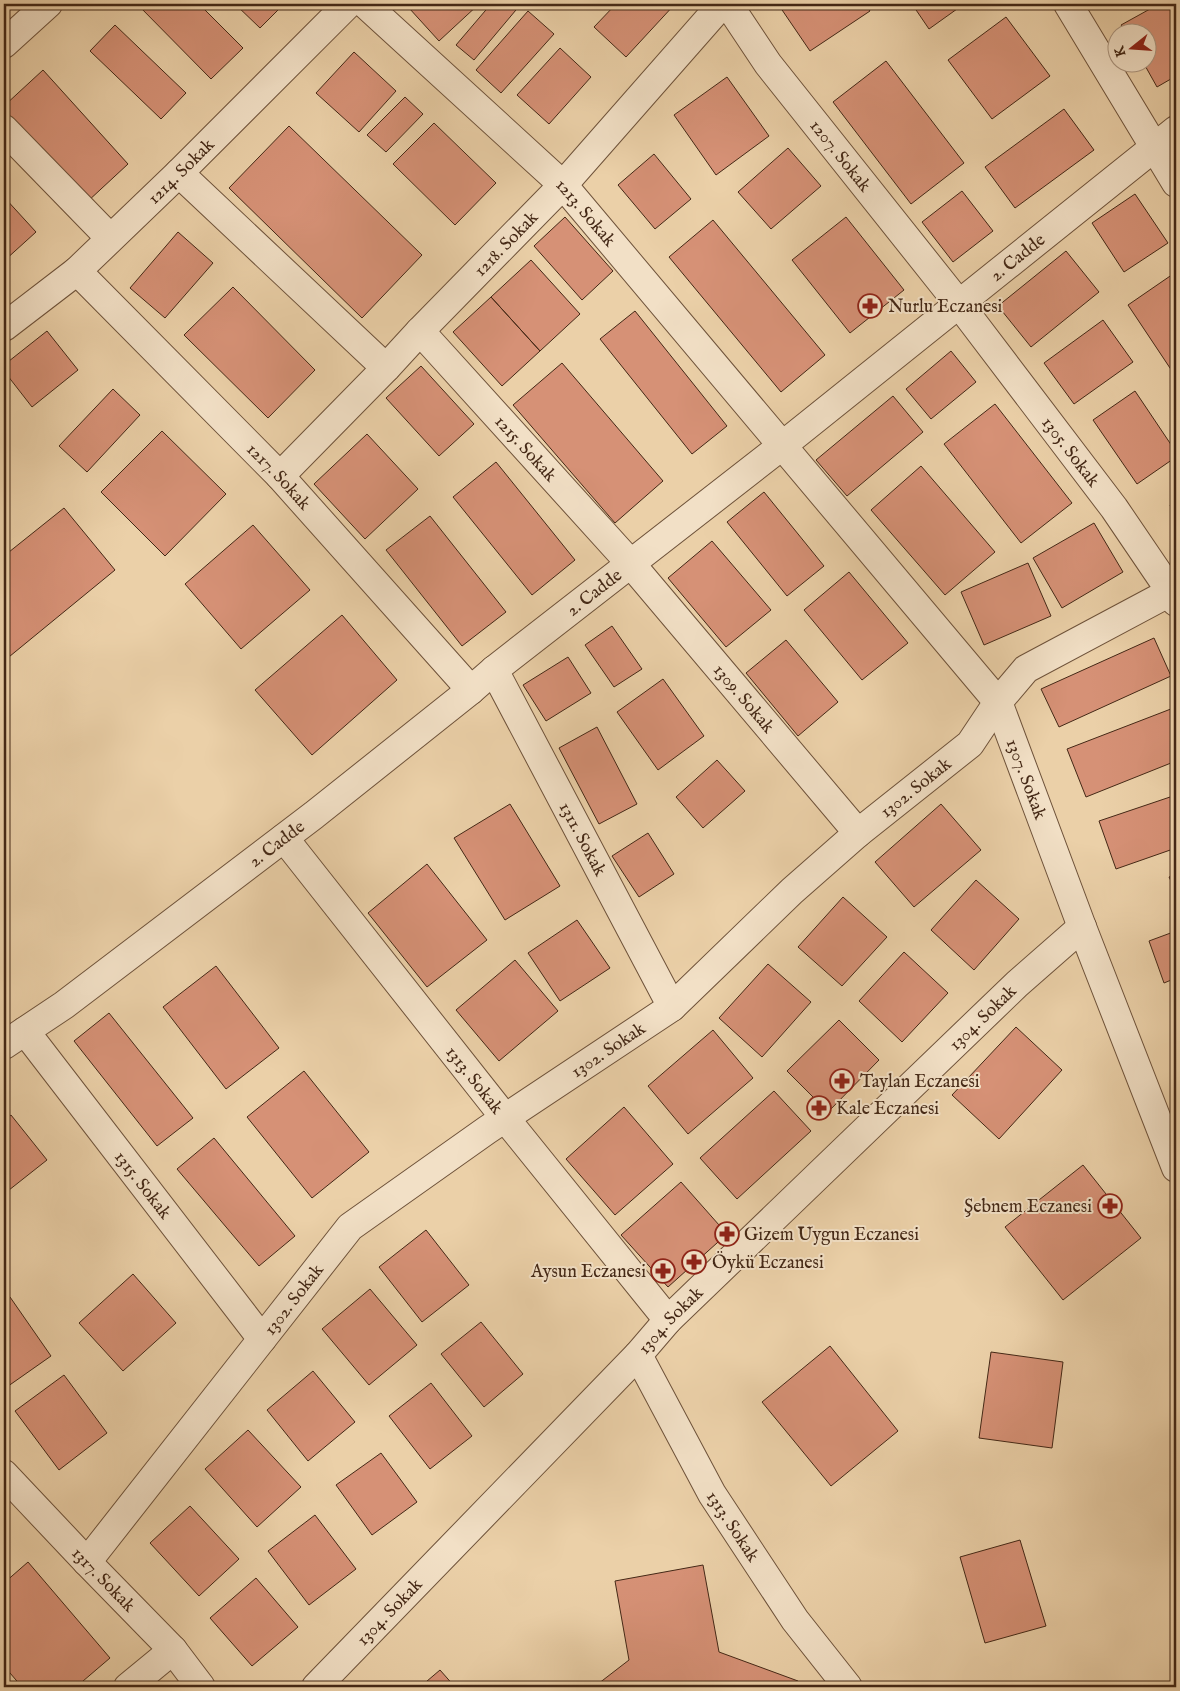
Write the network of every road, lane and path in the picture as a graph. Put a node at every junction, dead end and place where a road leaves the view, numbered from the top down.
1 (48, 4) edge
2 (348, 4) edge
3 (365, 4) edge
4 (722, 4) edge
5 (728, 4) edge
6 (1068, 4) edge
7 (4, 44) edge
8 (4, 129) edge
9 (1176, 130) edge
10 (1154, 147) junction
11 (179, 173) junction
12 (1176, 183) edge
13 (563, 185) junction
14 (110, 238) junction
15 (77, 271) junction
16 (959, 304) junction
17 (4, 326) edge
18 (420, 331) junction
19 (386, 368) junction
20 (783, 445) junction
21 (280, 476) junction
22 (632, 564) junction
23 (1175, 595) edge
24 (494, 670) junction
25 (471, 690) junction
26 (998, 702) junction
27 (858, 833) junction
28 (284, 838) junction
29 (1082, 927) junction
30 (672, 1007) junction
31 (14, 1038) edge
32 (505, 1118) junction
33 (1176, 1168) edge
34 (668, 1320) junction
35 (262, 1339) junction
36 (638, 1355) junction
37 (4, 1474) edge
38 (87, 1562) junction
39 (173, 1650) junction
40 (128, 1687) edge
41 (200, 1687) edge
42 (316, 1687) edge
43 (848, 1687) edge

1 - 7 street
2 - 11 street, 1214. Sokak
3 - 13 street, 1213. Sokak
4 - 13 street, 1218. Sokak
5 - 16 street, 1207. Sokak
6 - 10 street
8 - 14 street
9 - 10 street, 2. Cadde
10 - 12 street
10 - 16 street, 2. Cadde
11 - 14 street, 1214. Sokak
11 - 19 street
13 - 18 street, 1218. Sokak
13 - 20 street, 1213. Sokak
14 - 15 street, 1214. Sokak
15 - 17 street, 1214. Sokak
15 - 21 street, 1217. Sokak
16 - 20 street, 2. Cadde
16 - 23 street, 1305. Sokak
18 - 19 street, 1218. Sokak
18 - 22 street, 1215. Sokak
19 - 21 street, 1218. Sokak
20 - 22 street, 2. Cadde
20 - 26 street, 1307. Sokak
21 - 25 street, 1217. Sokak
22 - 24 street, 2. Cadde
22 - 27 street, 1309. Sokak
23 - 26 street, 1302. Sokak
24 - 25 street, 2. Cadde
24 - 30 street, 1311. Sokak
25 - 28 street, 2. Cadde
26 - 27 street, 1302. Sokak
26 - 29 street, 1307. Sokak
27 - 30 street, 1302. Sokak
28 - 31 street, 2. Cadde
28 - 32 street, 1313. Sokak
29 - 33 street, 1307. Sokak
29 - 34 street, 1304. Sokak
30 - 32 street, 1302. Sokak
31 - 35 street, 1315. Sokak
32 - 34 street, 1313. Sokak
32 - 35 street, 1302. Sokak
34 - 36 street, 1304. Sokak
35 - 38 street, 1302. Sokak
36 - 42 street, 1304. Sokak
36 - 43 street, 1313. Sokak
37 - 38 street, 1317. Sokak
38 - 39 street, 1317. Sokak
39 - 40 street
39 - 41 street, 1317. Sokak

